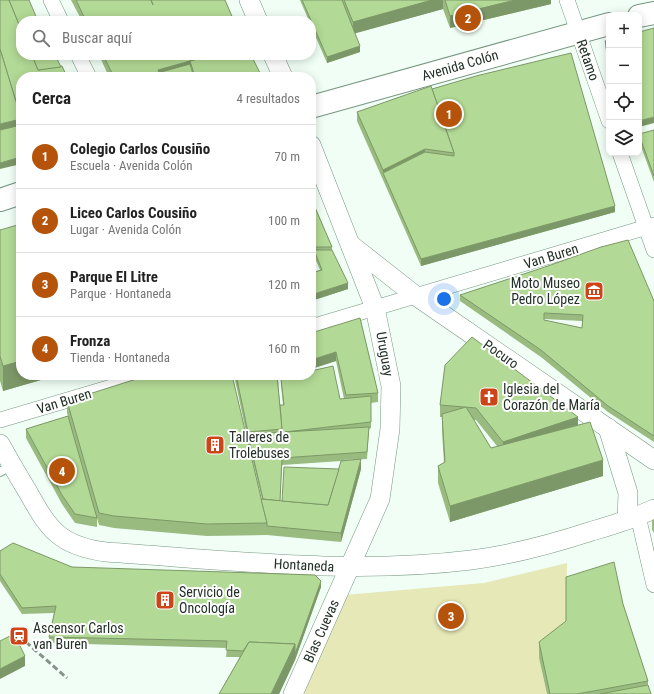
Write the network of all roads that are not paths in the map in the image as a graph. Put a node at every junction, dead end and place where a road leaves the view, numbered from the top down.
1 (51, 0) edge
2 (249, 0) edge
3 (567, 0) edge
4 (654, 13) edge
5 (642, 15) edge
6 (59, 16) edge
7 (256, 16) edge
8 (606, 25) edge
9 (578, 31) junction
10 (80, 60) edge
11 (275, 60) edge
12 (86, 72) edge
13 (281, 72) edge
14 (316, 106) edge
15 (609, 120) edge
16 (621, 156) edge
17 (316, 158) edge
18 (16, 195) edge
19 (0, 200) edge
20 (650, 226) edge
21 (351, 245) junction
22 (654, 250) edge
23 (416, 296) junction
24 (375, 308) junction
25 (316, 326) edge
26 (135, 380) edge
27 (0, 420) edge
28 (608, 428) junction
29 (0, 444) edge
30 (654, 460) edge
31 (6, 469) edge
32 (640, 515) edge
33 (349, 567) junction
34 (654, 585) edge
35 (292, 694) edge

1 - 6 street
2 - 7 street
3 - 9 street, Retamo
4 - 5 main road
8 - 9 main road, Avenida Colón
9 - 14 main road, Avenida Colón
9 - 15 street, Retamo
10 - 12 street
11 - 13 street
16 - 20 street
17 - 21 street, Uruguay
18 - 19 main road
20 - 22 street
20 - 23 street, Van Buren
21 - 23 street, Pocuro
21 - 24 street, Uruguay
23 - 24 street, Van Buren
23 - 28 street, Pocuro
24 - 25 street, Van Buren
24 - 33 street, Uruguay
26 - 27 street, Van Buren
28 - 30 street, Pocuro
28 - 32 street
29 - 31 street, Hontaneda
31 - 33 street, Hontaneda
32 - 33 street, Hontaneda
32 - 34 street
33 - 35 street, Blas Cuevas

